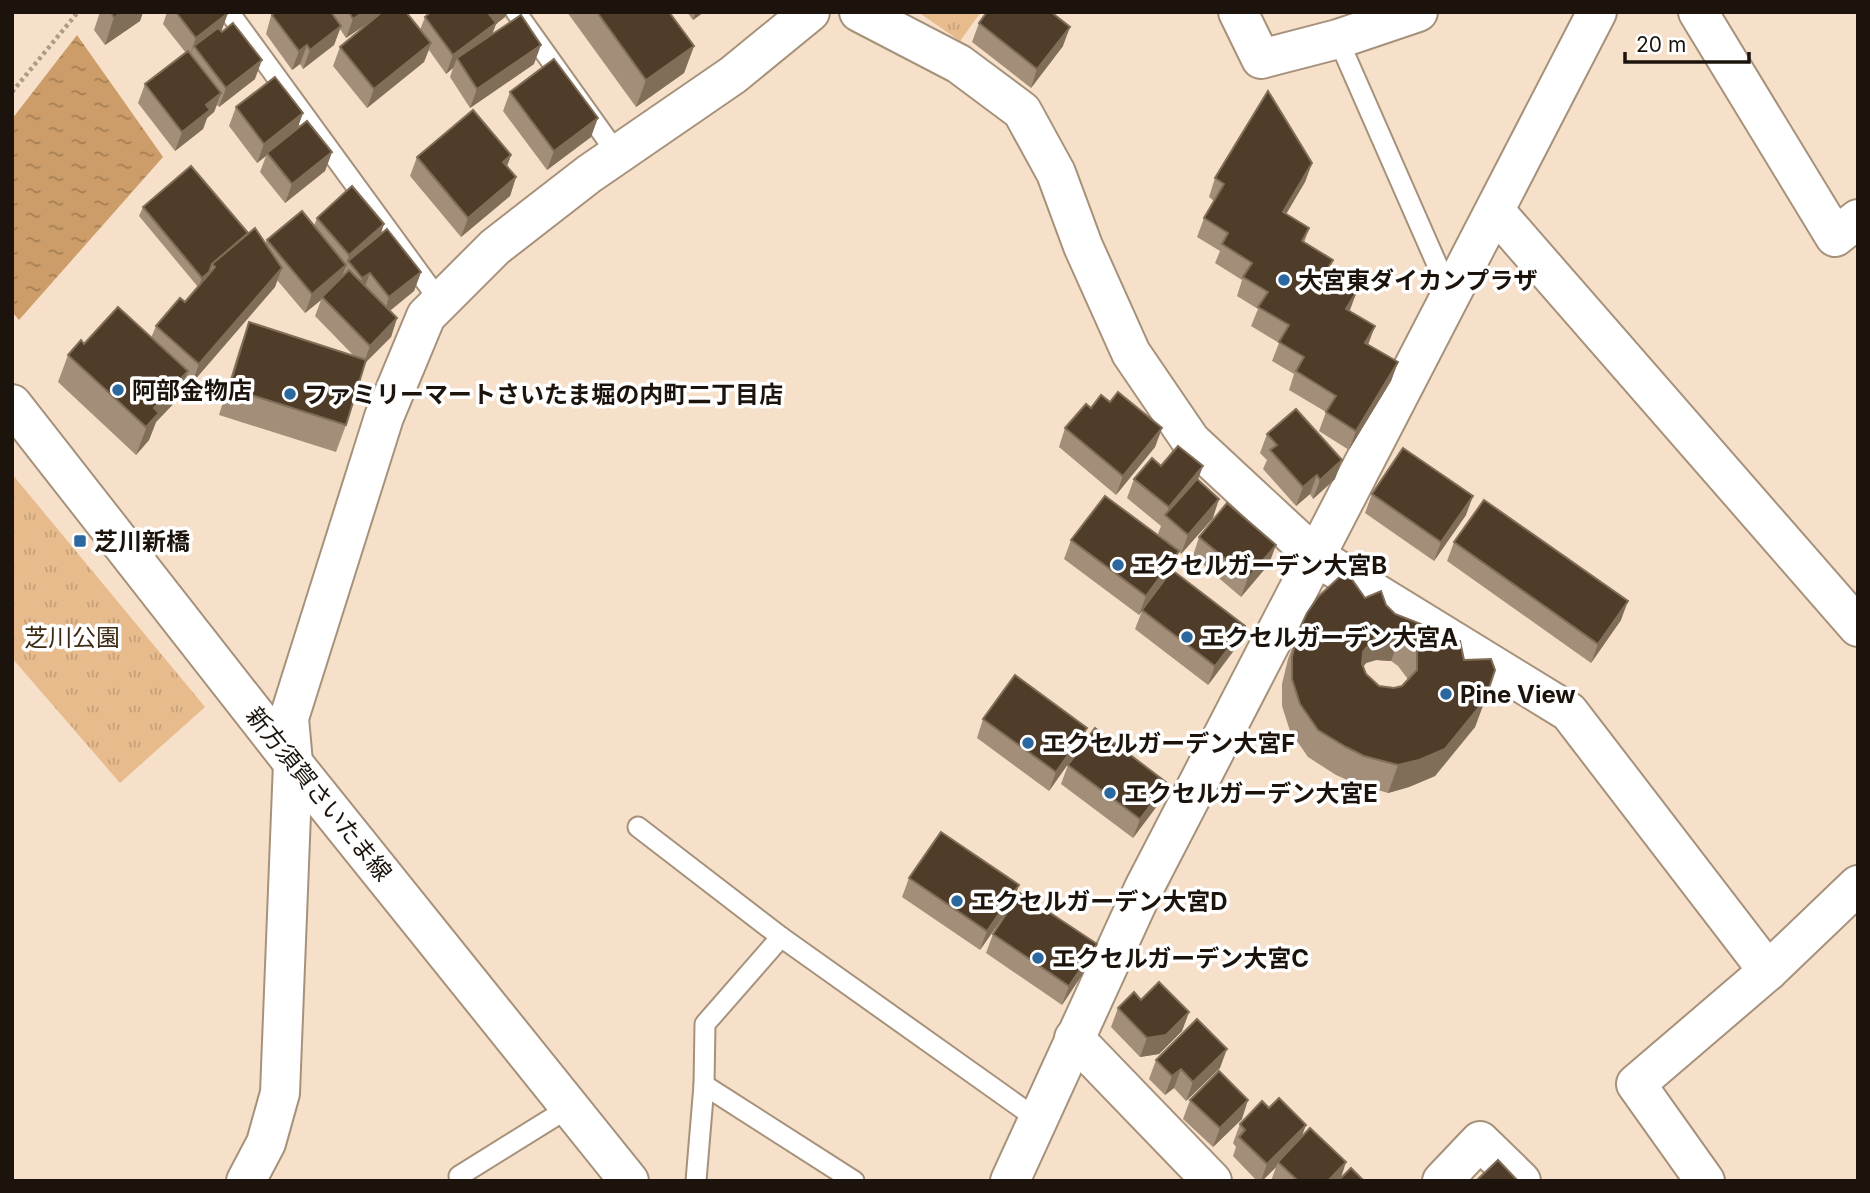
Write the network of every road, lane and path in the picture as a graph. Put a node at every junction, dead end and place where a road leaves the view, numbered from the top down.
1 (78, 12) edge
2 (229, 12) edge
3 (516, 12) edge
4 (810, 12) edge
5 (859, 12) edge
6 (1238, 12) edge
7 (1417, 12) edge
8 (1597, 12) edge
9 (1698, 12) edge
10 (1338, 39) junction
11 (12, 92) edge
12 (618, 155) junction
13 (1495, 211) junction
14 (1858, 219) edge
15 (1450, 294) junction
16 (439, 300) junction
17 (12, 404) edge
18 (1315, 556) junction
19 (1858, 627) edge
20 (293, 763) junction
21 (638, 827) dead end
22 (1858, 885) edge
23 (780, 937) junction
24 (1769, 971) junction
25 (1074, 1038) junction
26 (704, 1085) junction
27 (570, 1107) junction
28 (1037, 1119) junction
29 (1692, 1176) edge
30 (246, 1181) edge
31 (461, 1181) edge
32 (629, 1181) edge
33 (696, 1181) edge
34 (854, 1181) edge
35 (1010, 1181) edge
36 (1212, 1181) edge
37 (1442, 1181) edge
38 (1521, 1181) edge

1 - 11 path
2 - 16 lane
3 - 12 lane
4 - 12 street
5 - 18 street
6 - 10 street
7 - 10 street
8 - 13 street
9 - 14 street
10 - 15 lane
12 - 16 street
13 - 15 street
13 - 19 street
15 - 18 street
16 - 20 street
17 - 20 street, 新方須賀さいたま線
18 - 24 street
18 - 25 street
20 - 27 street, 新方須賀さいたま線
20 - 30 street
21 - 23 lane
22 - 24 street
23 - 26 lane
23 - 28 lane
24 - 29 street
25 - 28 street
25 - 36 street
26 - 33 lane
26 - 34 lane
27 - 31 lane
27 - 32 street, 新方須賀さいたま線
28 - 35 street
37 - 38 street

